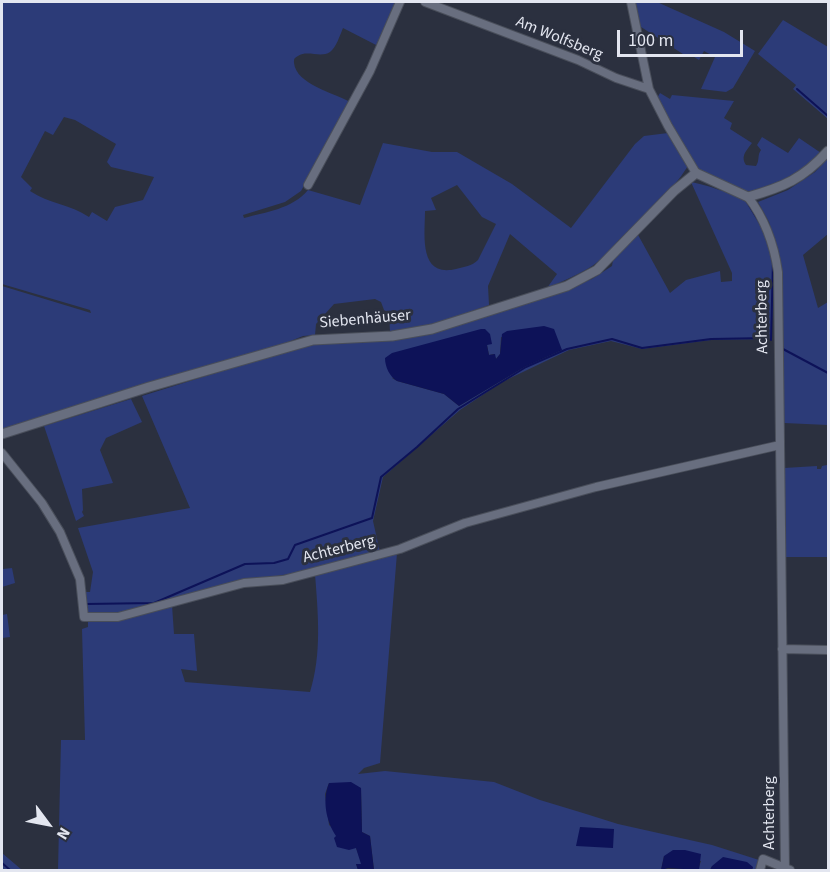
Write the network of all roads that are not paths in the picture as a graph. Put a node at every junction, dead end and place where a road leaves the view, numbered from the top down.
1 (400, 2) edge
2 (425, 2) edge
3 (632, 2) edge
4 (649, 89) junction
5 (828, 151) edge
6 (696, 173) junction
7 (308, 185) dead end
8 (748, 197) junction
9 (2, 434) edge
10 (780, 445) junction
11 (2, 453) edge
12 (782, 650) junction
13 (828, 650) edge
14 (788, 869) edge
15 (760, 870) edge

1 - 7 street
2 - 4 street, Am Wolfsberg
3 - 4 street
4 - 6 street
5 - 8 street
6 - 8 street
6 - 9 street, Siebenhäuser
8 - 10 street, Achterberg
10 - 11 street, Achterberg
10 - 12 street, Achterberg
12 - 13 street
12 - 14 street, Achterberg
14 - 15 street, Achterberg

